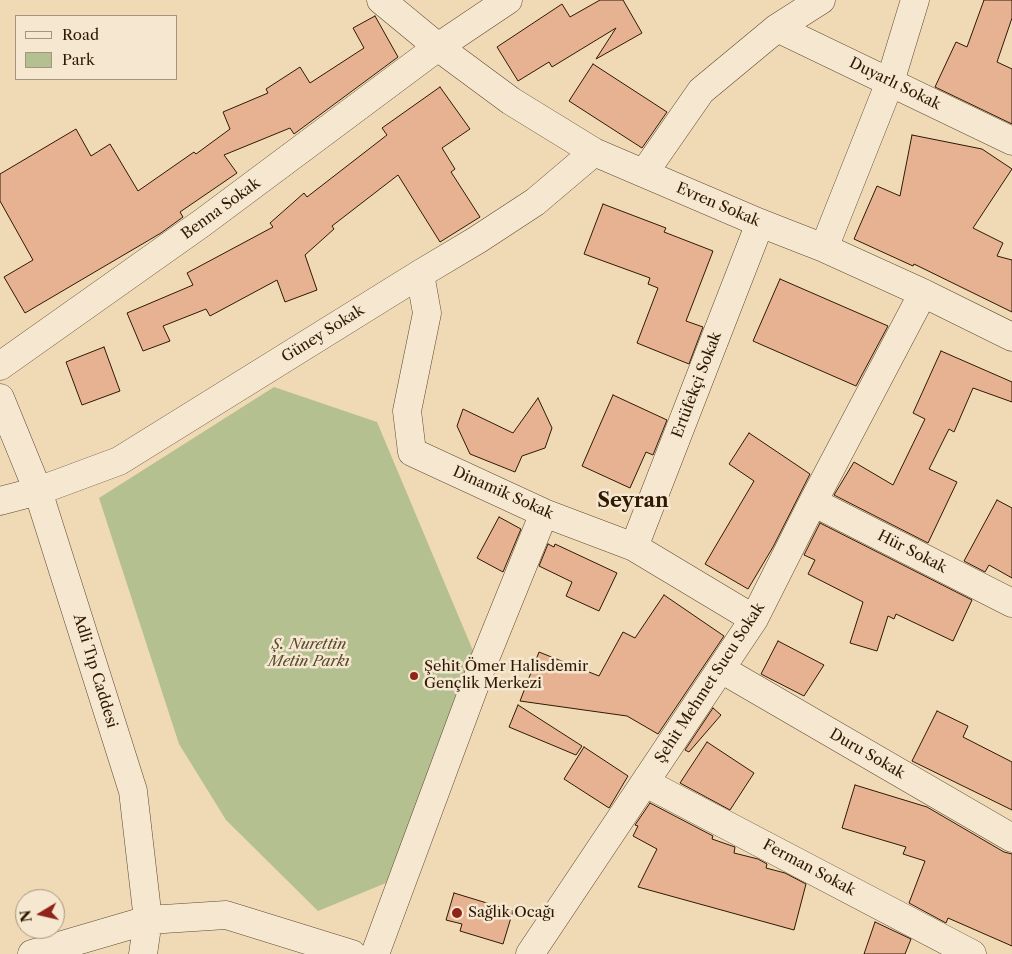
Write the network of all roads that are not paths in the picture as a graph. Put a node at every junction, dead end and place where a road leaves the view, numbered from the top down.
1 (381, 0) edge
2 (508, 0) edge
3 (821, 0) edge
4 (915, 0) edge
5 (777, 28) junction
6 (438, 47) junction
7 (890, 82) junction
8 (1012, 141) edge
9 (594, 152) junction
10 (644, 174) junction
11 (760, 223) junction
12 (824, 248) junction
13 (420, 274) junction
14 (923, 293) junction
15 (1012, 337) edge
16 (0, 366) edge
17 (0, 398) edge
18 (38, 490) junction
19 (0, 501) edge
20 (813, 502) junction
21 (544, 513) junction
22 (634, 547) junction
23 (1012, 603) edge
24 (754, 619) junction
25 (721, 669) junction
26 (646, 783) junction
27 (1012, 838) edge
28 (148, 920) junction
29 (32, 954) edge
30 (143, 954) edge
31 (352, 954) edge
32 (375, 954) edge
33 (530, 954) edge
34 (972, 954) edge

1 - 6 street, Evren Sokak
2 - 6 street, Benna Sokak
3 - 5 street
4 - 7 street
5 - 7 street, Duyarlı Sokak
5 - 10 street
6 - 9 street, Evren Sokak
6 - 16 street, Benna Sokak
7 - 8 street, Duyarlı Sokak
7 - 12 street
9 - 10 street, Evren Sokak
9 - 13 street, Güney Sokak
10 - 11 street, Evren Sokak
11 - 12 street, Evren Sokak
11 - 22 street, Ertüfekçi Sokak
12 - 14 street, Evren Sokak
13 - 18 street, Güney Sokak
13 - 21 street, Dinamik Sokak
14 - 15 street, Evren Sokak
14 - 20 street, Şehit Mehmet Sucu Sokak
17 - 18 street, Adli Tıp Caddesi
18 - 19 street, Güney Sokak
18 - 28 street, Adli Tıp Caddesi
20 - 23 street, Hür Sokak
20 - 24 street, Şehit Mehmet Sucu Sokak
21 - 22 street, Dinamik Sokak
21 - 32 street
22 - 24 street, Dinamik Sokak
24 - 25 street, Şehit Mehmet Sucu Sokak
25 - 26 street, Şehit Mehmet Sucu Sokak
25 - 27 street, Duru Sokak
26 - 33 street, Şehit Mehmet Sucu Sokak
26 - 34 street, Ferman Sokak
28 - 29 street
28 - 30 street, Adli Tıp Caddesi
28 - 31 street

